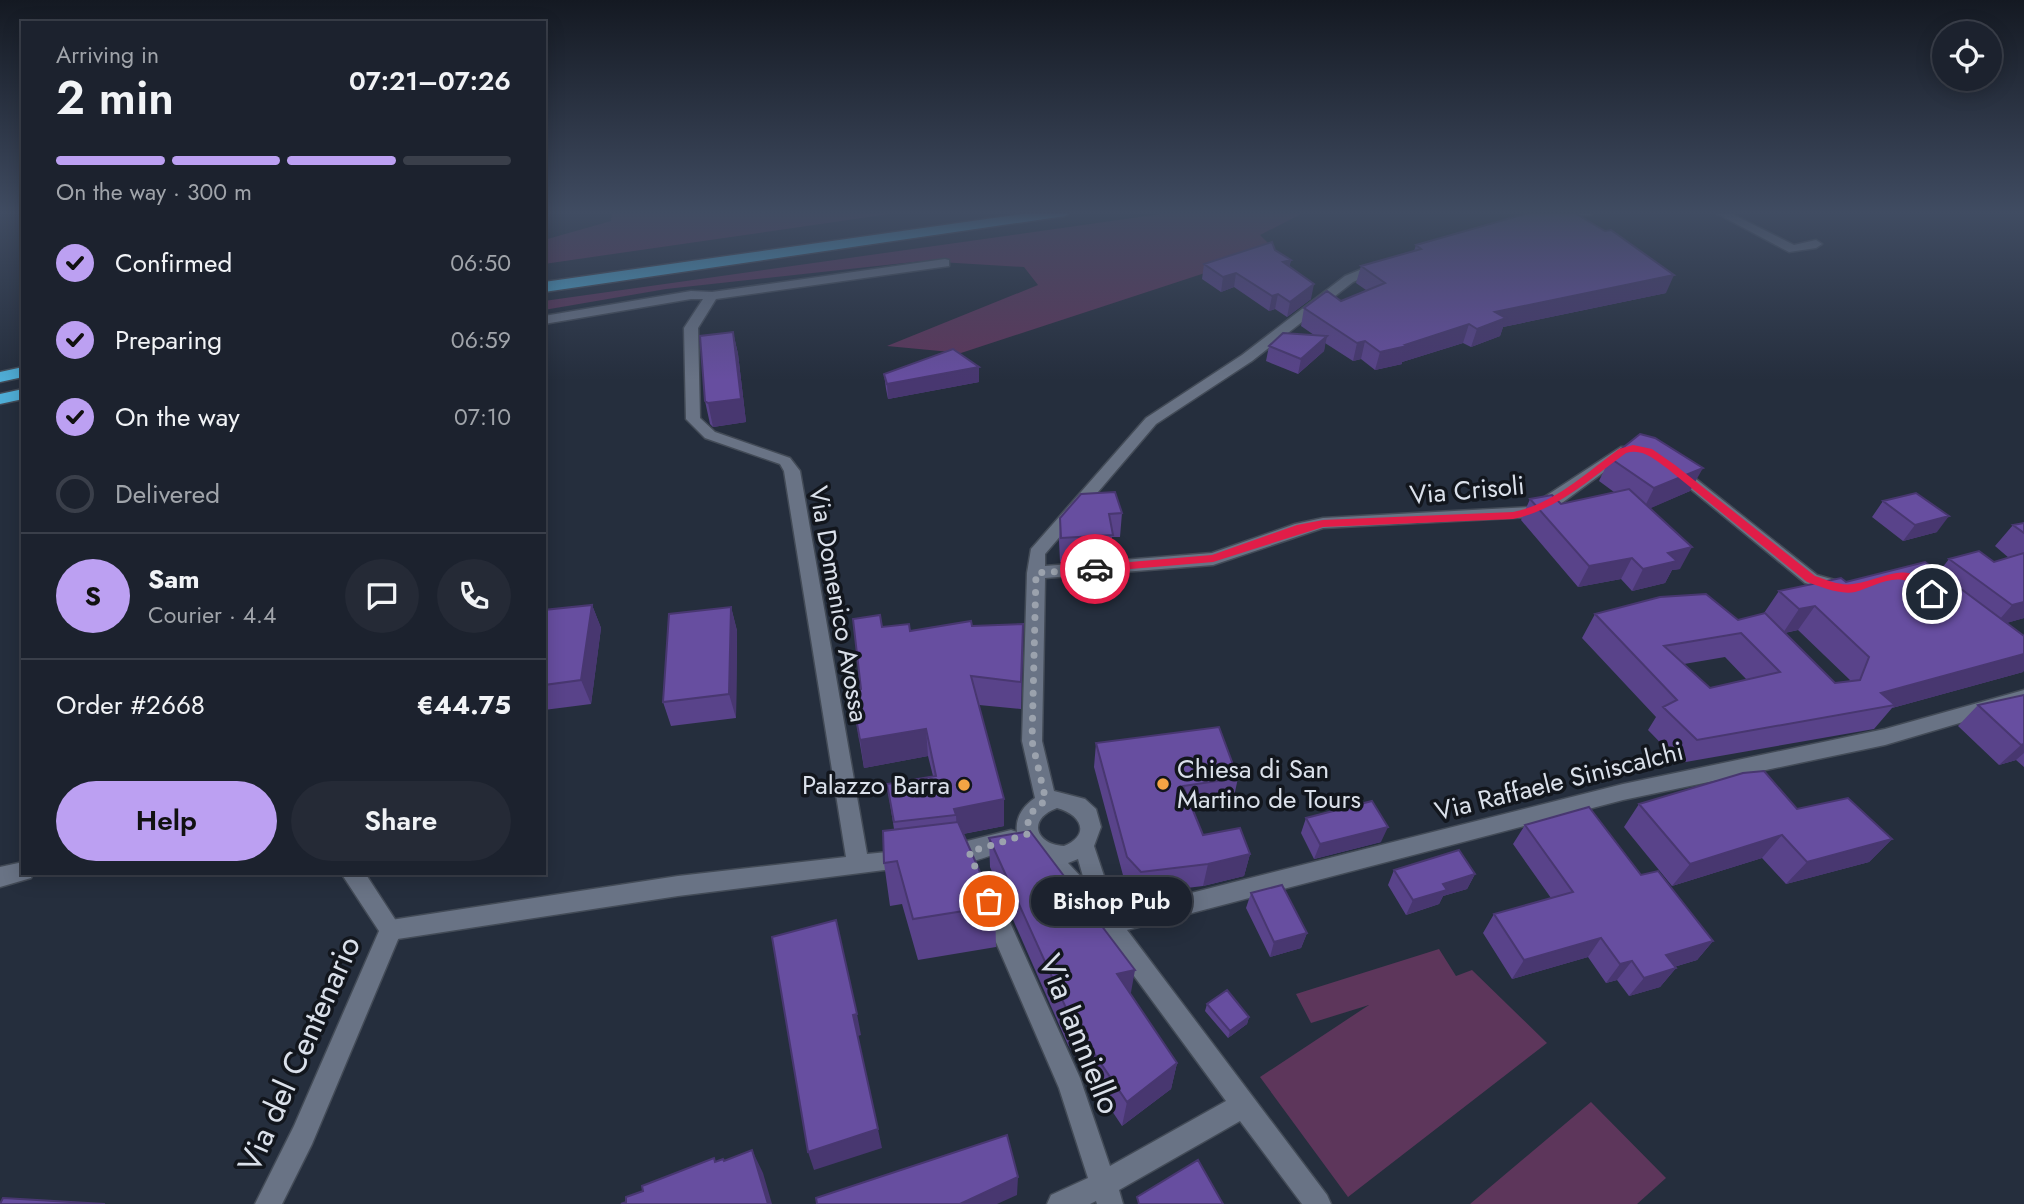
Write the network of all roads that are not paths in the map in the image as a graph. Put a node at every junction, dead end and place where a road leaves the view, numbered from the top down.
1 (585, 268) edge
2 (669, 268) edge
3 (908, 268) edge
4 (1375, 268) edge
5 (546, 274) edge
6 (546, 287) edge
7 (712, 296) junction
8 (546, 320) edge
9 (21, 372) edge
10 (0, 377) edge
11 (21, 386) edge
12 (0, 391) edge
13 (21, 394) edge
14 (0, 399) edge
15 (1641, 450) edge
16 (1660, 459) edge
17 (1036, 573) junction
18 (1865, 585) edge
19 (2020, 703) edge
20 (1046, 801) junction
21 (1028, 834) junction
22 (1084, 846) junction
23 (969, 852) junction
24 (1045, 852) junction
25 (858, 865) junction
26 (21, 872) edge
27 (353, 875) edge
28 (0, 877) edge
29 (1109, 924) junction
30 (391, 930) junction
31 (1243, 1105) junction
32 (1106, 1194) edge
33 (268, 1204) edge
34 (1060, 1204) edge
35 (1318, 1204) edge

1 - 5 highway
2 - 6 highway
3 - 7 street
4 - 17 street
7 - 8 street
7 - 25 street, Via Domenico Avossa
9 - 10 highway
11 - 12 highway
13 - 14 highway
15 - 17 street, Via Crisoli
16 - 18 street
17 - 20 street
19 - 29 street, Via Raffaele Siniscalchi
20 - 21 street
20 - 22 street
21 - 23 street
21 - 24 street
22 - 24 street
22 - 29 street
23 - 25 street
23 - 32 street, Via Ianniello
24 - 29 street
25 - 30 street
26 - 28 street
27 - 30 street
29 - 31 street
30 - 33 street, Via del Centenario
31 - 32 street
31 - 35 street
32 - 34 street

